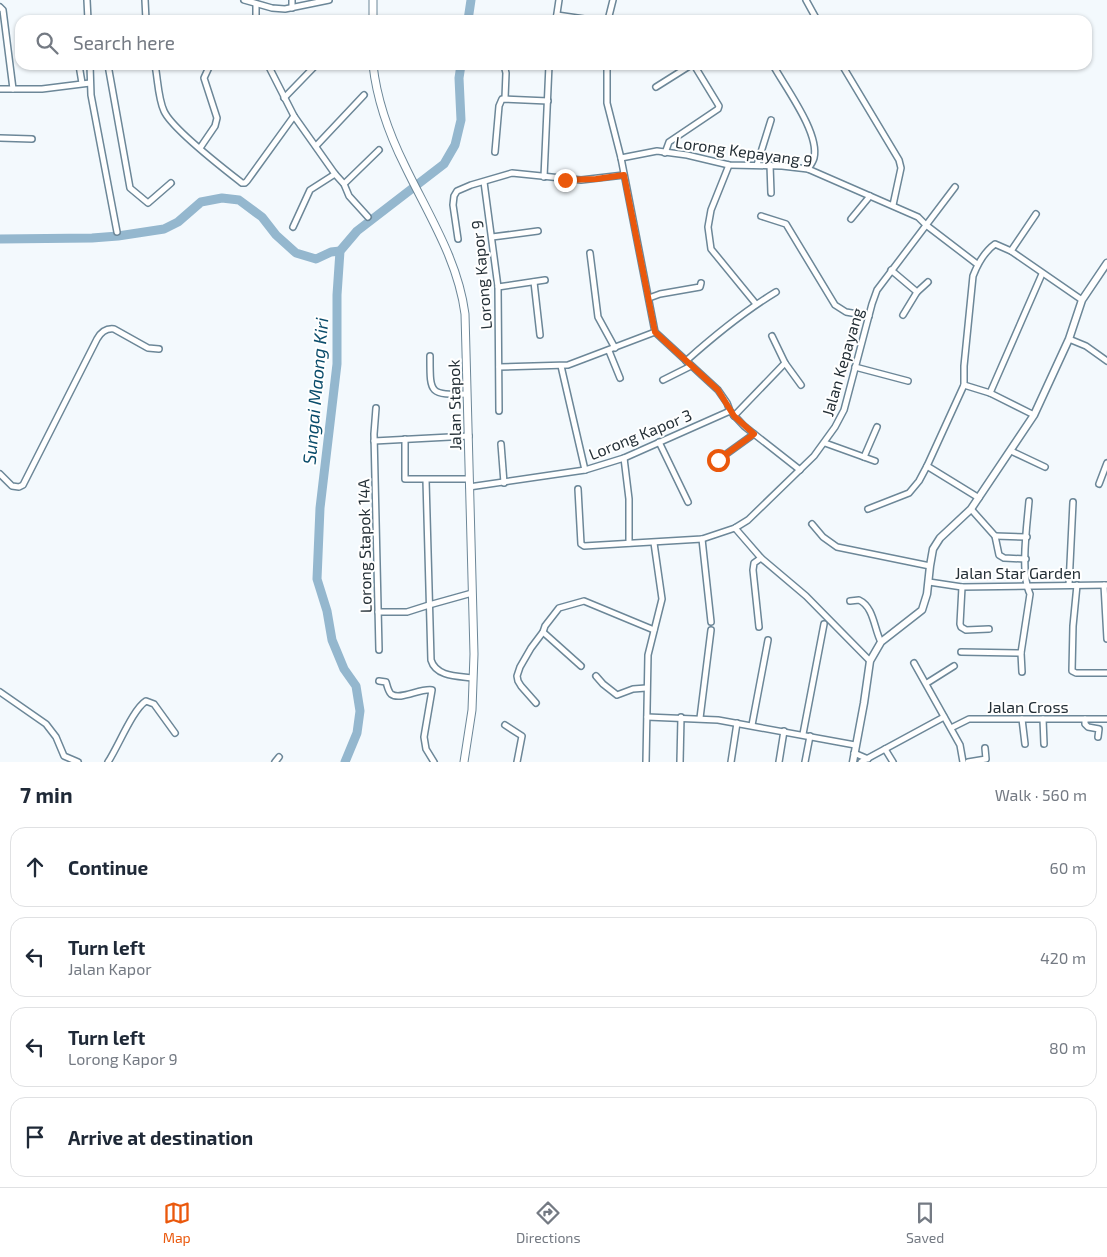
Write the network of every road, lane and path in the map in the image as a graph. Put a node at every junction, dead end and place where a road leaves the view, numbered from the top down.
1 (87, 0) edge
2 (145, 0) edge
3 (244, 0) edge
4 (292, 0) edge
5 (329, 0) edge
6 (373, 0) edge
7 (559, 0) edge
8 (613, 0) edge
9 (806, 0) edge
10 (313, 1) edge
11 (256, 4) junction
12 (0, 7) edge
13 (292, 8) junction
14 (88, 15) edge
15 (146, 15) edge
16 (256, 15) edge
17 (373, 15) edge
18 (557, 15) edge
19 (609, 15) edge
20 (814, 15) edge
21 (80, 70) edge
22 (90, 70) edge
23 (109, 70) edge
24 (156, 70) edge
25 (208, 70) edge
26 (270, 70) edge
27 (311, 70) edge
28 (374, 70) edge
29 (505, 70) edge
30 (550, 70) edge
31 (607, 70) edge
32 (684, 70) edge
33 (695, 70) edge
34 (776, 70) edge
35 (845, 70) edge
36 (82, 83) junction
37 (90, 83) junction
38 (656, 87) dead end
39 (0, 89) edge
40 (13, 89) junction
41 (364, 95) dead end
42 (284, 98) junction
43 (505, 98) junction
44 (548, 101) junction
45 (294, 116) junction
46 (771, 120) dead end
47 (0, 138) edge
48 (32, 139) dead end
49 (316, 146) junction
50 (200, 148) junction
51 (379, 150) dead end
52 (495, 152) dead end
53 (665, 153) junction
54 (621, 158) junction
55 (729, 164) junction
56 (757, 165) junction
57 (770, 165) junction
58 (808, 169) junction
59 (335, 174) junction
60 (624, 175) junction
61 (544, 177) junction
62 (484, 182) junction
63 (170, 183) dead end
64 (344, 184) junction
65 (955, 187) dead end
66 (771, 193) dead end
67 (870, 196) junction
68 (893, 205) junction
69 (1036, 214) dead end
70 (760, 216) dead end
71 (368, 217) dead end
72 (851, 219) dead end
73 (926, 226) junction
74 (293, 227) dead end
75 (538, 231) dead end
76 (117, 232) dead end
77 (492, 237) junction
78 (458, 239) dead end
79 (1011, 251) junction
80 (590, 254) dead end
81 (1107, 263) edge
82 (977, 264) junction
83 (891, 270) junction
84 (1042, 274) junction
85 (545, 280) dead end
86 (534, 282) junction
87 (928, 282) dead end
88 (701, 283) dead end
89 (498, 287) junction
90 (776, 292) dead end
91 (917, 292) junction
92 (649, 298) junction
93 (1082, 300) junction
94 (756, 304) junction
95 (903, 315) dead end
96 (869, 316) junction
97 (655, 332) junction
98 (540, 335) dead end
99 (772, 336) dead end
100 (1069, 339) junction
101 (159, 348) dead end
102 (615, 348) junction
103 (609, 351) junction
104 (430, 356) dead end
105 (686, 361) junction
106 (1107, 361) edge
107 (785, 363) junction
108 (561, 366) junction
109 (691, 366) junction
110 (499, 367) junction
111 (855, 367) junction
112 (620, 378) dead end
113 (663, 380) dead end
114 (908, 381) dead end
115 (801, 385) dead end
116 (964, 385) junction
117 (990, 393) junction
118 (467, 394) junction
119 (376, 408) dead end
120 (499, 411) dead end
121 (730, 411) junction
122 (1034, 415) junction
123 (734, 416) junction
124 (877, 427) dead end
125 (754, 434) junction
126 (468, 436) junction
127 (405, 439) junction
128 (374, 441) junction
129 (659, 442) junction
130 (825, 443) junction
131 (500, 444) dead end
132 (1011, 451) junction
133 (864, 457) junction
134 (624, 458) junction
135 (718, 460) dead end
136 (875, 461) dead end
137 (1107, 463) edge
138 (927, 466) junction
139 (1044, 467) dead end
140 (585, 470) junction
141 (800, 470) junction
142 (0, 474) edge
143 (426, 480) junction
144 (469, 483) junction
145 (504, 483) junction
146 (1099, 484) dead end
147 (578, 490) dead end
148 (979, 498) junction
149 (1029, 501) dead end
150 (688, 502) dead end
151 (1073, 502) dead end
152 (868, 508) dead end
153 (971, 509) junction
154 (812, 524) dead end
155 (735, 528) junction
156 (995, 536) junction
157 (1027, 537) junction
158 (702, 540) junction
159 (629, 543) junction
160 (654, 543) junction
161 (761, 558) junction
162 (1026, 560) junction
163 (930, 566) junction
164 (929, 582) junction
165 (1069, 585) junction
166 (1077, 585) junction
167 (1106, 585) edge
168 (1026, 586) junction
169 (962, 587) junction
170 (472, 593) junction
171 (850, 601) dead end
172 (429, 605) junction
173 (378, 612) junction
174 (711, 622) dead end
175 (824, 624) dead end
176 (759, 627) dead end
177 (989, 629) dead end
178 (654, 630) junction
179 (711, 630) dead end
180 (543, 632) junction
181 (1107, 639) edge
182 (768, 640) dead end
183 (881, 642) junction
184 (379, 650) dead end
185 (961, 652) dead end
186 (1020, 653) junction
187 (870, 661) junction
188 (914, 664) dead end
189 (581, 666) dead end
190 (954, 666) dead end
191 (1022, 672) dead end
192 (1107, 673) edge
193 (596, 676) dead end
194 (473, 678) junction
195 (379, 681) dead end
196 (926, 683) junction
197 (646, 688) junction
198 (0, 692) edge
199 (536, 703) dead end
200 (646, 717) junction
201 (681, 717) junction
202 (944, 717) junction
203 (700, 718) junction
204 (1022, 719) junction
205 (1043, 719) junction
206 (1085, 719) junction
207 (1107, 719) edge
208 (737, 723) junction
209 (505, 725) dead end
210 (752, 725) junction
211 (951, 728) junction
212 (784, 731) junction
213 (175, 733) dead end
214 (803, 734) junction
215 (810, 736) junction
216 (1098, 737) dead end
217 (1026, 744) dead end
218 (1044, 744) dead end
219 (856, 745) junction
220 (985, 748) dead end
221 (886, 749) junction
222 (854, 753) junction
223 (279, 757) dead end
224 (868, 758) junction
225 (78, 762) edge
226 (110, 762) edge
227 (275, 762) edge
228 (434, 762) edge
229 (464, 762) edge
230 (517, 762) edge
231 (646, 762) edge
232 (680, 762) edge
233 (731, 762) edge
234 (779, 762) edge
235 (805, 762) edge
236 (853, 762) edge
237 (861, 762) edge
238 (893, 762) edge
239 (963, 762) edge
240 (968, 762) edge

1 - 14 street
2 - 15 street
3 - 11 street
4 - 13 street
5 - 10 street
6 - 17 main road
7 - 18 street
8 - 19 street
9 - 20 street
10 - 13 street
11 - 13 street
11 - 16 street
12 - 40 street
21 - 36 street
22 - 37 street
23 - 63 street
24 - 50 street
25 - 50 street
26 - 42 street
27 - 42 street
28 - 118 main road, Jalan Stapok
29 - 43 street
30 - 44 street
31 - 54 street
32 - 38 street
33 - 53 street
34 - 58 street
35 - 68 street
36 - 37 street
36 - 40 street
37 - 76 street
39 - 40 street
41 - 49 street
42 - 45 street
43 - 44 street
43 - 52 street
44 - 61 street
45 - 49 street
45 - 50 street
46 - 56 street
47 - 48 street
49 - 59 street
51 - 64 street
53 - 54 street, Lorong Kepayang 9
53 - 55 street, Lorong Kepayang 9
54 - 60 street
55 - 56 street, Lorong Kepayang 9
55 - 94 street
56 - 57 street, Lorong Kepayang 9
57 - 58 street, Lorong Kepayang 9
57 - 66 street
58 - 67 street, Lorong Kepayang 9
59 - 64 street
59 - 74 street
60 - 61 street, Lorong Kapor 9
60 - 92 street
61 - 62 street, Lorong Kapor 9
62 - 77 street, Lorong Kapor 9
62 - 78 street, Lorong Kapor 9
64 - 71 street
65 - 73 street, Jalan Kepayang
67 - 68 street, Lorong Kepayang 9
67 - 72 street
68 - 73 street, Lorong Kepayang 9
69 - 79 street
70 - 96 street
73 - 82 street, Lorong Kepayang 9
73 - 83 street, Jalan Kepayang
75 - 77 street
77 - 89 street, Lorong Kapor 9
79 - 82 street
79 - 84 street
80 - 102 street
81 - 93 street
82 - 116 street
83 - 91 street
83 - 96 street, Jalan Kepayang
84 - 93 street
84 - 117 street
85 - 86 street
86 - 89 street
86 - 98 street
87 - 91 street
88 - 92 street
89 - 110 street, Lorong Kapor 9
90 - 94 street
91 - 95 street
92 - 97 street
93 - 100 street
94 - 105 street
96 - 111 street, Jalan Kepayang
97 - 102 street
97 - 105 street
99 - 107 street
100 - 106 street
100 - 122 street
101 - 142 street
102 - 103 street
103 - 108 street
103 - 112 street
104 - 118 street
105 - 109 street
107 - 115 street
107 - 123 street
108 - 110 street
108 - 140 street
109 - 113 street
109 - 121 street
110 - 120 street, Lorong Kapor 9
111 - 114 street
111 - 130 street, Jalan Kepayang
116 - 117 street
116 - 138 street
117 - 122 street
118 - 126 main road, Jalan Stapok
119 - 128 street, Lorong Stapok 14A
121 - 123 street
121 - 129 street, Lorong Kapor 3
122 - 132 street
123 - 125 street
124 - 133 street
125 - 135 street
125 - 141 street
126 - 127 street
126 - 144 main road, Jalan Stapok
127 - 128 street
127 - 143 street, Lorong Kapor 3
128 - 173 street, Lorong Stapok 14A
129 - 134 street, Lorong Kapor 3
129 - 150 street
130 - 133 street
130 - 141 street, Jalan Kepayang
131 - 145 street
132 - 139 street
132 - 148 street
133 - 136 street
134 - 140 street, Lorong Kapor 3
134 - 159 street
137 - 146 street
138 - 148 street
138 - 152 street
140 - 145 street, Lorong Kapor 3
141 - 155 street, Jalan Kepayang
143 - 144 street, Lorong Kapor 3
143 - 172 street
144 - 145 street, Lorong Kapor 3
144 - 170 main road, Jalan Stapok
147 - 159 street, Jalan Kepayang
148 - 153 street
149 - 157 street
151 - 165 street
153 - 156 street
153 - 163 street
154 - 163 street
155 - 158 street, Jalan Kepayang
155 - 161 street
156 - 157 street
156 - 162 street
157 - 162 street
158 - 160 street, Jalan Kepayang
158 - 174 street
159 - 160 street, Jalan Kepayang
160 - 178 street
161 - 176 street
161 - 187 street
162 - 168 street
163 - 164 street
164 - 169 street, Jalan Star Garden
164 - 183 street
165 - 166 street, Jalan Star Garden
165 - 168 street, Jalan Star Garden
166 - 167 street, Jalan Star Garden
166 - 192 street
167 - 181 street
168 - 169 street, Jalan Star Garden
168 - 186 street
169 - 177 street
170 - 172 street
170 - 194 main road, Jalan Stapok
171 - 183 street
172 - 173 street
172 - 194 street
173 - 184 street, Lorong Stapok 14A
175 - 214 street
178 - 180 street
178 - 197 street
179 - 203 street
180 - 189 street
180 - 199 street
182 - 210 street
183 - 187 street
185 - 186 street
186 - 191 street
187 - 219 street
188 - 196 street
190 - 196 street
193 - 197 street
194 - 229 main road, Jalan Stapok
195 - 228 street
196 - 202 street
197 - 200 street
198 - 225 street
200 - 201 street
200 - 231 street
201 - 203 street
201 - 232 street
202 - 211 street
202 - 221 street
203 - 208 street
204 - 205 street, Jalan Cross
204 - 211 street, Jalan Cross
204 - 217 street
205 - 206 street, Jalan Cross
205 - 218 street
206 - 207 street, Jalan Cross
206 - 216 street
208 - 210 street
208 - 233 street
209 - 230 street
210 - 212 street
211 - 239 street
212 - 214 street
212 - 234 street
213 - 226 street
214 - 215 street
215 - 219 street
215 - 235 street
219 - 222 street
220 - 240 street
221 - 224 street
221 - 238 street
222 - 224 street
222 - 236 street
223 - 227 street
224 - 237 street

